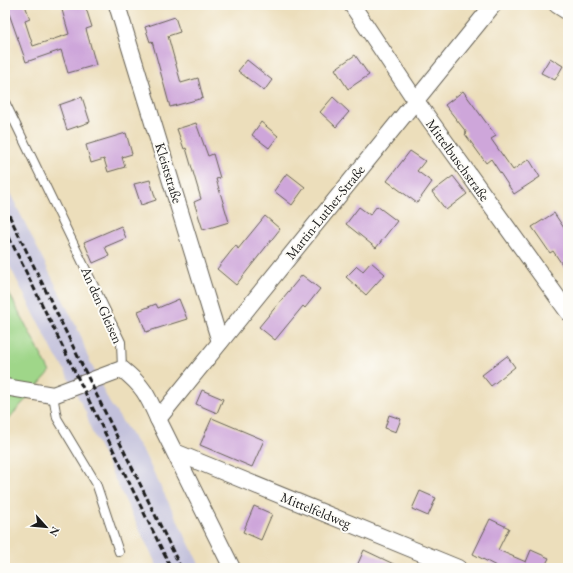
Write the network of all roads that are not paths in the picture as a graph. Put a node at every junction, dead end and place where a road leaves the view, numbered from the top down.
1 (117, 5) edge
2 (352, 5) edge
3 (493, 5) edge
4 (557, 5) edge
5 (568, 12) edge
6 (416, 101) junction
7 (5, 102) edge
8 (568, 312) edge
9 (220, 342) junction
10 (122, 369) junction
11 (5, 387) edge
12 (53, 395) junction
13 (158, 419) junction
14 (175, 452) junction
15 (119, 552) dead end
16 (232, 568) edge
17 (458, 568) edge

1 - 9 street, Kleiststraße
2 - 6 street, Mittelbuschstraße
3 - 6 street, Martin-Luther-Straße
4 - 5 street
6 - 8 street, Mittelbuschstraße
6 - 9 street, Martin-Luther-Straße
7 - 10 lane, An den Gleisen
9 - 13 street, Martin-Luther-Straße
10 - 12 street
10 - 13 street
11 - 12 street
12 - 15 lane
13 - 14 street
14 - 16 street
14 - 17 street, Mittelfeldweg

